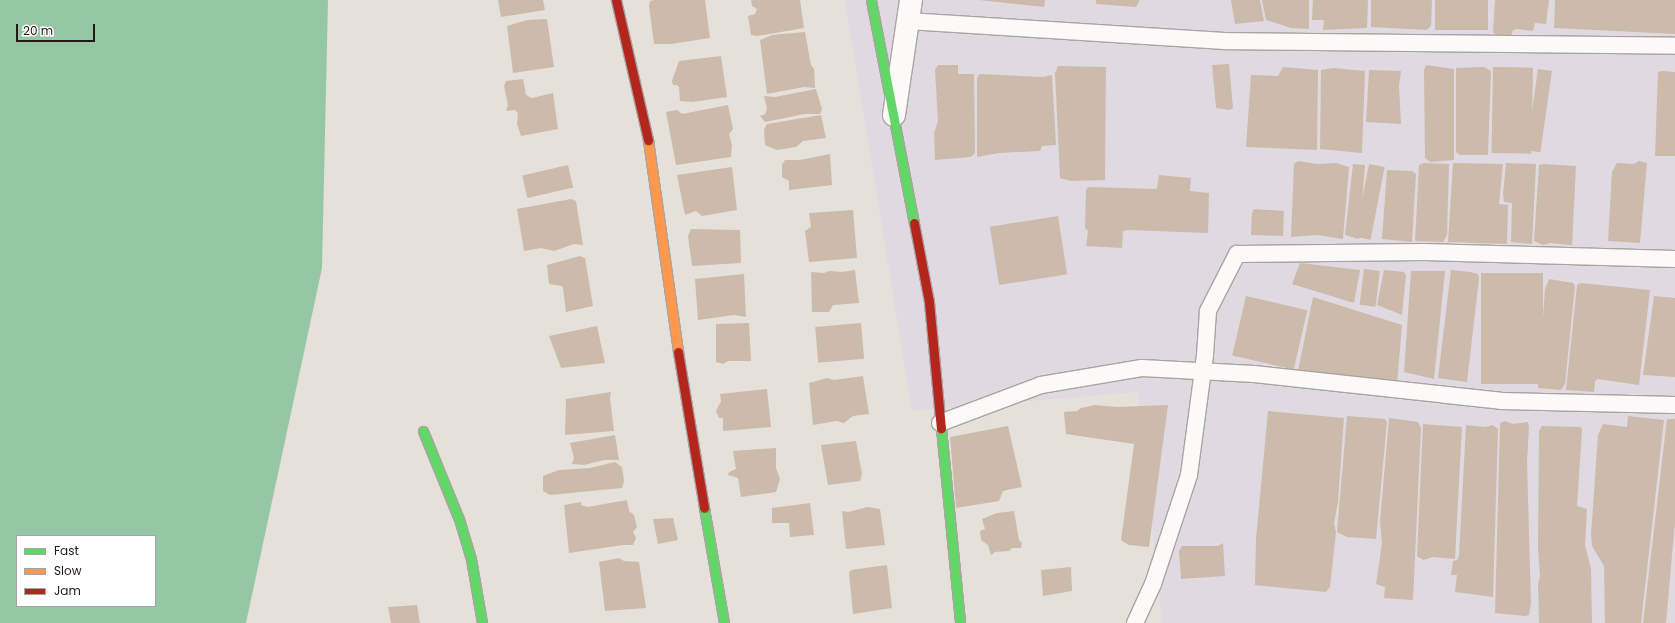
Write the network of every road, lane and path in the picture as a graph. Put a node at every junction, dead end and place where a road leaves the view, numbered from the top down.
1 (616, 0) edge
2 (871, 0) edge
3 (909, 10) edge
4 (1675, 46) edge
5 (894, 119) junction
6 (1675, 259) edge
7 (1203, 373) junction
8 (1675, 405) edge
9 (940, 422) junction
10 (423, 431) dead end
11 (482, 623) edge
12 (724, 623) edge
13 (960, 623) edge
14 (1135, 623) edge

1 - 12 street
2 - 5 street
3 - 4 lane
3 - 5 street
5 - 9 street
6 - 7 lane
7 - 8 lane
7 - 9 lane
7 - 14 lane
9 - 13 street
10 - 11 street

